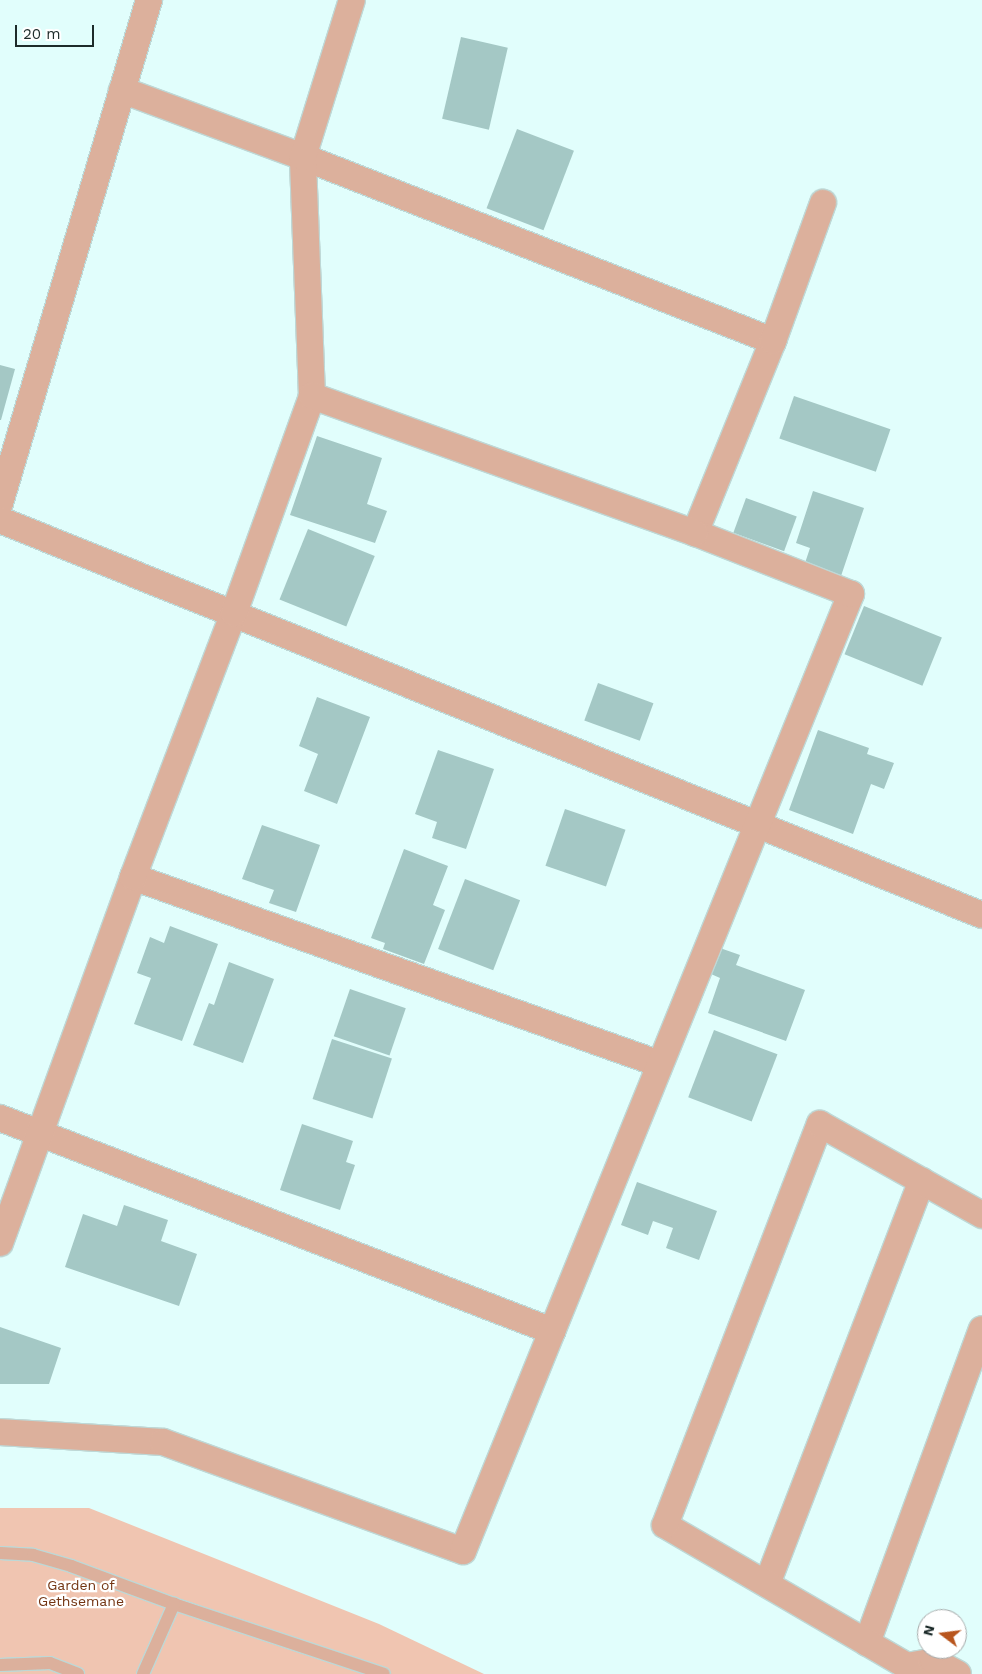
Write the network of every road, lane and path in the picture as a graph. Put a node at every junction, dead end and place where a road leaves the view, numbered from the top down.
1 (149, 0) edge
2 (352, 0) edge
3 (122, 90) junction
4 (303, 157) junction
5 (823, 203) dead end
6 (773, 341) junction
7 (312, 396) junction
8 (0, 503) edge
9 (0, 520) edge
10 (695, 534) junction
11 (234, 613) junction
12 (757, 824) junction
13 (133, 877) junction
14 (982, 915) edge
15 (660, 1064) junction
16 (0, 1118) edge
17 (39, 1134) junction
18 (922, 1181) junction
19 (982, 1215) edge
20 (0, 1244) edge
21 (982, 1329) edge
22 (552, 1332) junction
23 (0, 1432) edge
24 (0, 1553) edge
25 (767, 1584) junction
26 (174, 1604) junction
27 (867, 1643) junction
28 (0, 1665) edge
29 (909, 1670) edge
30 (78, 1674) edge
31 (143, 1674) edge
32 (384, 1674) edge
33 (958, 1674) edge

1 - 3 street
2 - 4 street
3 - 4 street
3 - 8 street
4 - 6 street
4 - 7 street
5 - 6 street
6 - 10 street
7 - 10 street
7 - 11 street
9 - 11 street
10 - 12 street
11 - 12 street
11 - 13 street
12 - 14 street
12 - 15 street
13 - 15 street
13 - 17 street
15 - 22 street
16 - 17 street
17 - 20 street
17 - 22 street
18 - 19 street
18 - 25 street
18 - 25 street
21 - 27 street
22 - 23 street
24 - 26 lane
25 - 27 street
26 - 31 lane
26 - 32 lane
27 - 29 street
28 - 30 lane
29 - 33 street

